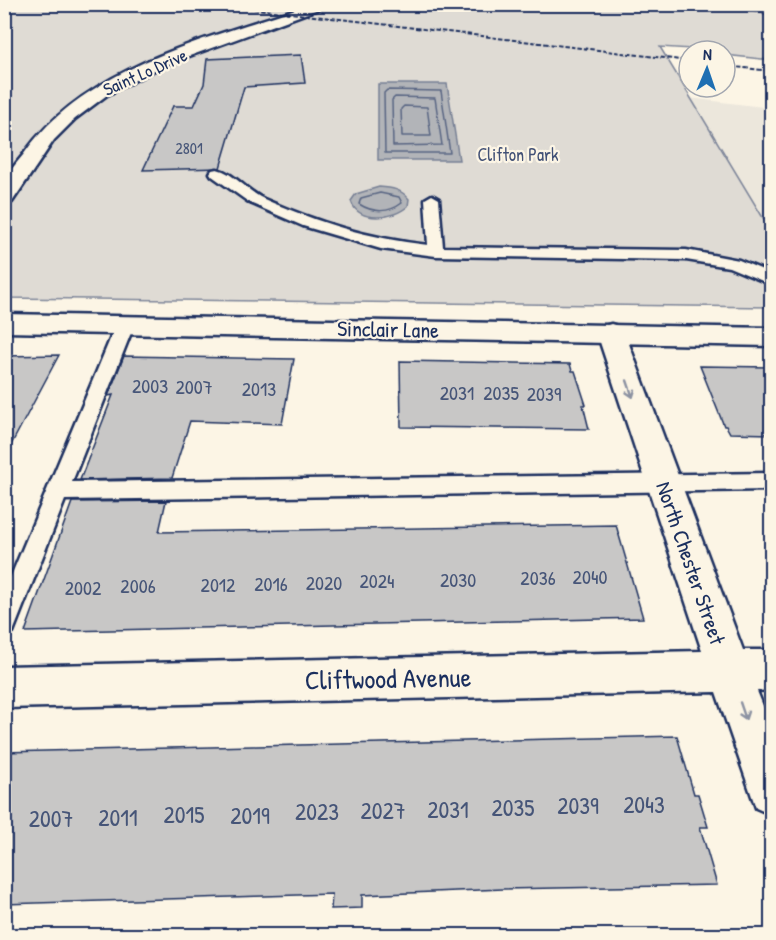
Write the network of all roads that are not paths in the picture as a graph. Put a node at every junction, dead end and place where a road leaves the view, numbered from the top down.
1 (325, 4) edge
2 (217, 173) dead end
3 (4, 197) edge
4 (432, 199) dead end
5 (436, 251) junction
6 (771, 280) edge
7 (4, 322) edge
8 (125, 325) junction
9 (611, 333) junction
10 (771, 337) edge
11 (771, 481) edge
12 (663, 482) junction
13 (58, 491) junction
14 (4, 624) edge
15 (771, 670) edge
16 (729, 671) junction
17 (4, 687) edge
18 (771, 792) edge

1 - 3 street, Saint Lo Drive
2 - 5 lane
4 - 5 lane
5 - 6 lane
7 - 8 street, Sinclair Lane
8 - 9 street, Sinclair Lane
8 - 13 lane
9 - 10 street, Sinclair Lane
9 -> 12 street, North Chester Street
11 - 12 lane
12 - 13 lane
12 - 16 street, North Chester Street
13 - 14 lane
15 - 16 street, Cliftwood Avenue
16 - 17 street, Cliftwood Avenue
16 -> 18 street, North Chester Street

